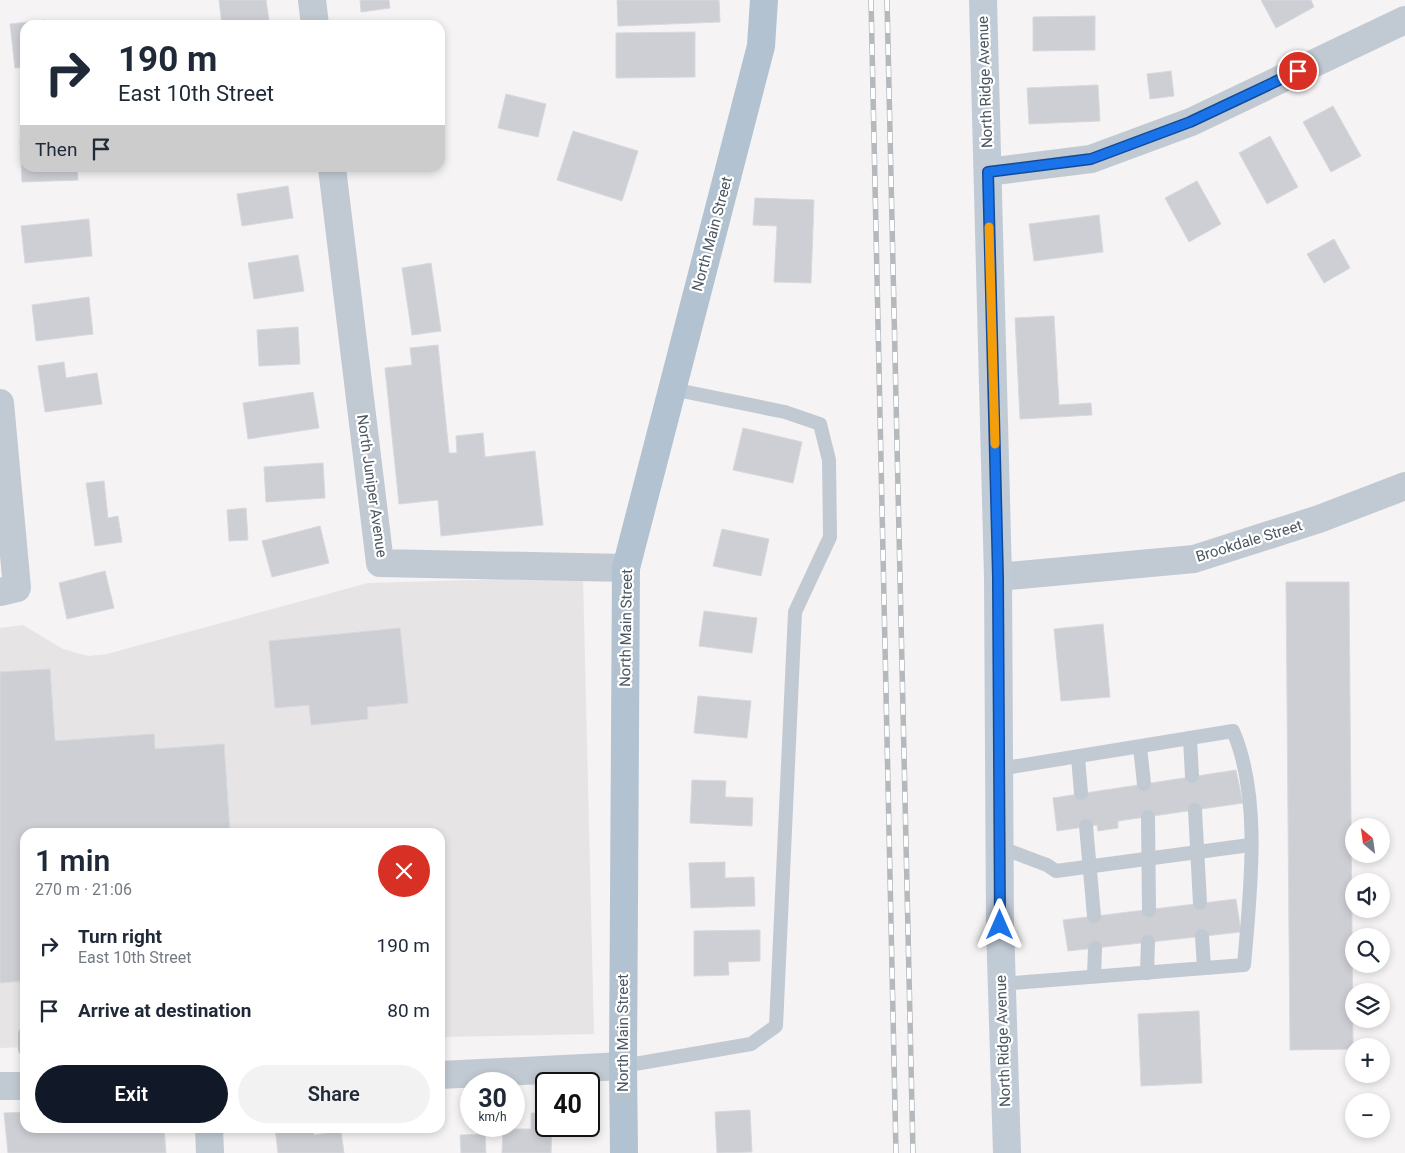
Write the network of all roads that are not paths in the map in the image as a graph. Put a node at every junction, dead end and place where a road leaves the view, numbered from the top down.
1 (312, 0) edge
2 (764, 0) edge
3 (983, 0) edge
4 (314, 20) edge
5 (1405, 20) edge
6 (332, 172) edge
7 (988, 172) junction
8 (672, 389) junction
9 (0, 402) edge
10 (1405, 486) edge
11 (626, 568) junction
12 (998, 577) junction
13 (9, 590) edge
14 (1190, 738) junction
15 (1140, 747) junction
16 (1078, 757) junction
17 (999, 768) junction
18 (1192, 776) dead end
19 (1144, 784) dead end
20 (1081, 793) dead end
21 (1195, 810) dead end
22 (1148, 817) dead end
23 (1086, 826) dead end
24 (1250, 845) junction
25 (999, 847) junction
26 (1198, 853) junction
27 (1149, 860) junction
28 (1091, 868) junction
29 (1200, 903) dead end
30 (1149, 910) dead end
31 (1094, 916) dead end
32 (1202, 936) dead end
33 (1148, 942) dead end
34 (1095, 948) dead end
35 (1204, 968) junction
36 (1147, 973) junction
37 (1094, 976) junction
38 (1001, 984) junction
39 (623, 1066) junction
40 (445, 1075) edge
41 (0, 1086) edge
42 (20, 1086) edge
43 (209, 1133) edge
44 (210, 1153) edge
45 (624, 1153) edge
46 (1007, 1153) edge

1 - 4 street
2 - 8 main road, North Main Street
3 - 7 street, North Ridge Avenue
5 - 7 street
6 - 11 street, North Juniper Avenue
7 - 12 street, North Ridge Avenue
8 - 11 main road, North Main Street
8 - 39 lane
9 - 13 street
10 - 12 street, Brookdale Street
11 - 39 main road, North Main Street
12 - 17 street, North Ridge Avenue
14 - 15 lane
14 - 18 lane
14 - 24 lane
15 - 16 lane
15 - 19 lane
16 - 17 lane
16 - 20 lane
17 - 25 street, North Ridge Avenue
21 - 26 lane
22 - 27 lane
23 - 28 lane
24 - 26 lane
24 - 35 lane
25 - 28 lane
25 - 38 street, North Ridge Avenue
26 - 27 lane
26 - 29 lane
27 - 28 lane
27 - 30 lane
28 - 31 lane
32 - 35 lane
33 - 36 lane
34 - 37 lane
35 - 36 lane
36 - 37 lane
37 - 38 lane
38 - 46 street, North Ridge Avenue
39 - 40 street
39 - 45 main road, North Main Street
41 - 42 street
43 - 44 street

